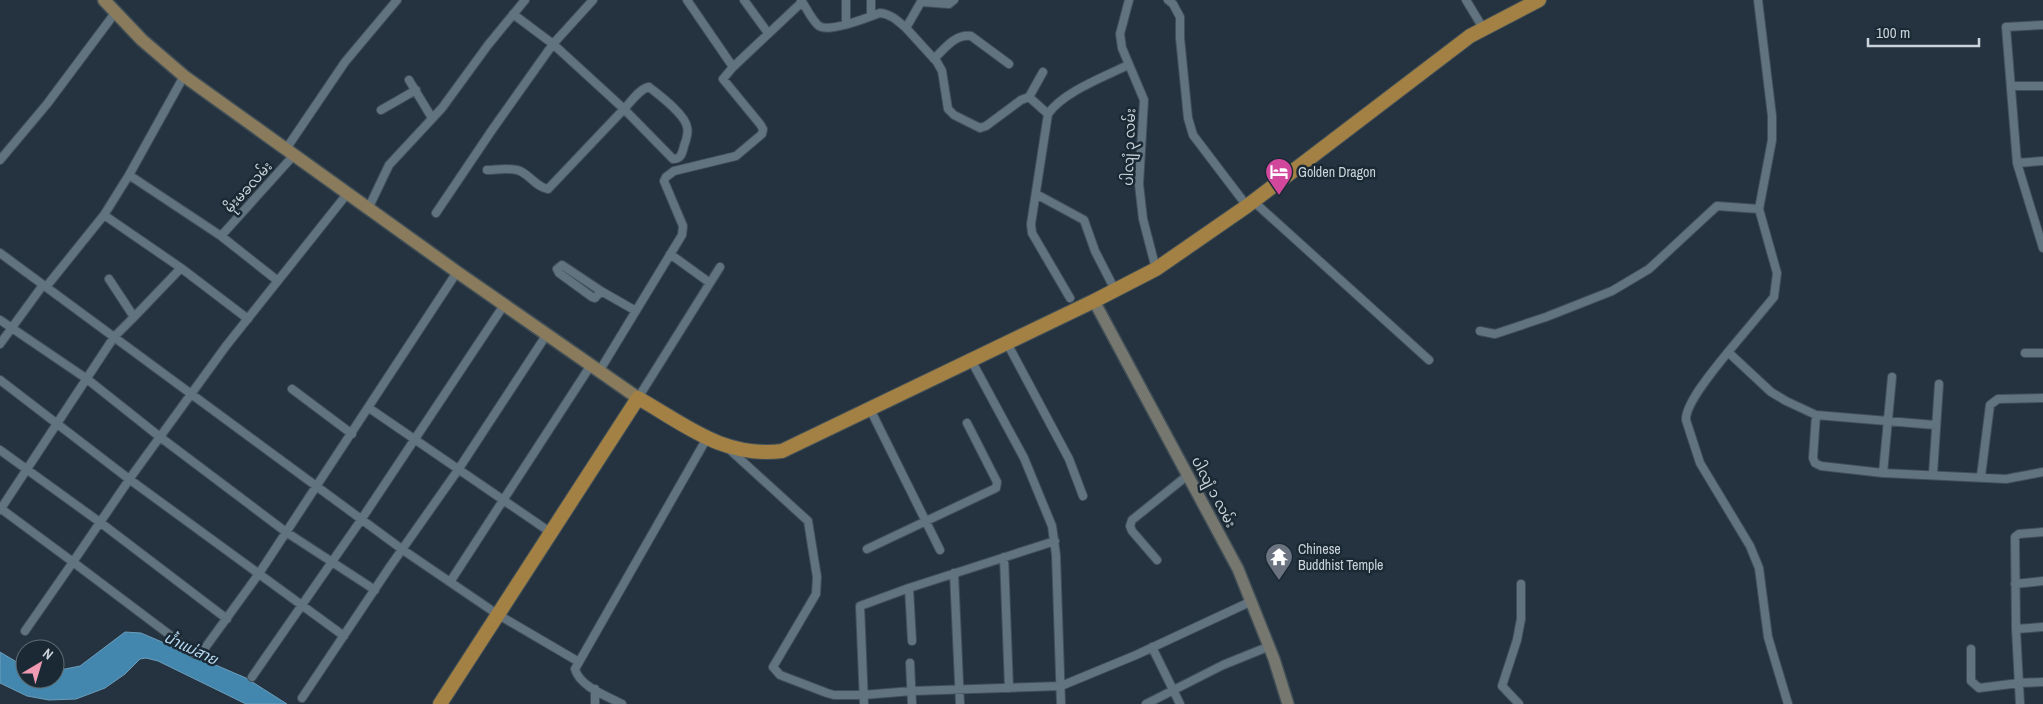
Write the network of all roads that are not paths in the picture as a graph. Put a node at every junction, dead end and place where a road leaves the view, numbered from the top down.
1 (104, 0) edge
2 (397, 0) edge
3 (525, 0) edge
4 (593, 0) edge
5 (687, 0) edge
6 (744, 0) edge
7 (846, 0) edge
8 (871, 0) edge
9 (954, 0) edge
10 (1129, 0) edge
11 (1168, 0) edge
12 (1466, 0) edge
13 (1539, 0) edge
14 (1758, 0) edge
15 (802, 1) edge
16 (922, 1) edge
17 (115, 13) junction
18 (513, 14) junction
19 (871, 16) junction
20 (846, 24) junction
21 (2043, 26) edge
22 (906, 28) junction
23 (1483, 28) junction
24 (768, 34) junction
25 (553, 44) junction
26 (934, 59) junction
27 (1009, 64) dead end
28 (1128, 65) junction
29 (733, 67) junction
30 (1043, 72) dead end
31 (184, 76) junction
32 (409, 80) dead end
33 (2010, 86) junction
34 (2043, 86) edge
35 (416, 90) junction
36 (1029, 97) junction
37 (624, 109) junction
38 (381, 110) dead end
39 (1048, 114) junction
40 (432, 118) junction
41 (290, 152) junction
42 (678, 159) junction
43 (0, 160) edge
44 (2043, 161) edge
45 (2017, 163) junction
46 (487, 170) dead end
47 (129, 175) junction
48 (666, 177) junction
49 (347, 194) junction
50 (1036, 194) junction
51 (1250, 203) junction
52 (368, 209) junction
53 (1759, 209) junction
54 (436, 213) dead end
55 (104, 215) junction
56 (221, 236) junction
57 (2043, 248) edge
58 (0, 253) edge
59 (670, 254) junction
60 (720, 267) dead end
61 (181, 268) junction
62 (1156, 268) junction
63 (457, 272) junction
64 (109, 279) dead end
65 (278, 281) junction
66 (710, 283) junction
67 (45, 286) junction
68 (1115, 290) junction
69 (600, 291) junction
70 (1070, 298) dead end
71 (1094, 301) junction
72 (504, 304) junction
73 (636, 311) junction
74 (134, 317) junction
75 (248, 319) junction
76 (0, 320) edge
77 (12, 328) junction
78 (1480, 330) dead end
79 (547, 334) junction
80 (114, 337) junction
81 (1006, 343) junction
82 (0, 344) edge
83 (1728, 352) junction
84 (2025, 353) dead end
85 (2043, 353) edge
86 (971, 360) junction
87 (1429, 360) dead end
88 (596, 367) junction
89 (1892, 377) dead end
90 (0, 380) edge
91 (87, 380) junction
92 (1939, 384) dead end
93 (292, 389) dead end
94 (192, 394) junction
95 (638, 398) junction
96 (2043, 398) edge
97 (369, 408) junction
98 (870, 409) junction
99 (1816, 415) junction
100 (1887, 421) junction
101 (57, 423) junction
102 (967, 423) dead end
103 (1935, 425) junction
104 (352, 434) junction
105 (160, 437) junction
106 (707, 438) junction
107 (414, 440) junction
108 (727, 447) junction
109 (0, 450) edge
110 (26, 470) junction
111 (458, 470) junction
112 (1883, 472) junction
113 (2043, 472) edge
114 (1933, 474) junction
115 (1188, 475) junction
116 (1981, 476) junction
117 (129, 479) junction
118 (317, 487) junction
119 (1083, 496) dead end
120 (503, 501) junction
121 (0, 509) edge
122 (361, 520) junction
123 (926, 521) junction
124 (101, 523) junction
125 (286, 532) junction
126 (550, 532) junction
127 (2043, 532) edge
128 (1055, 541) junction
129 (403, 550) junction
130 (867, 550) dead end
131 (940, 550) dead end
132 (1004, 557) junction
133 (1157, 560) dead end
134 (74, 562) junction
135 (331, 562) junction
136 (954, 573) junction
137 (258, 575) junction
138 (2043, 581) edge
139 (450, 582) junction
140 (1521, 584) dead end
141 (2015, 584) junction
142 (909, 588) junction
143 (375, 590) junction
144 (1252, 601) junction
145 (300, 606) junction
146 (498, 614) junction
147 (227, 619) junction
148 (2043, 627) edge
149 (2016, 629) junction
150 (25, 631) dead end
151 (344, 636) junction
152 (912, 641) dead end
153 (1270, 646) junction
154 (1152, 647) junction
155 (1971, 649) dead end
156 (579, 662) junction
157 (910, 663) dead end
158 (252, 677) dead end
159 (2019, 682) junction
160 (2043, 682) edge
161 (1061, 686) junction
162 (1010, 688) junction
163 (595, 690) junction
164 (960, 690) junction
165 (912, 691) junction
166 (1173, 691) junction
167 (834, 695) junction
168 (302, 698) dead end
169 (864, 700) edge
170 (440, 704) edge
171 (595, 704) edge
172 (622, 704) edge
173 (832, 704) edge
174 (912, 704) edge
175 (960, 704) edge
176 (1061, 704) edge
177 (1146, 704) edge
178 (1180, 704) edge
179 (1288, 704) edge
180 (1519, 704) edge
181 (1788, 704) edge
182 (2020, 704) edge

1 - 17 main road
2 - 41 street, မိုးမခလမ်း
3 - 18 street
4 - 25 street
5 - 29 street
6 - 24 street
7 - 20 street
8 - 19 street
9 - 16 street
10 - 28 street, ပါလျံ ၃ လမ်း
11 - 51 street
12 - 23 street
13 - 23 highway
14 - 53 street
15 - 20 street
15 - 24 street
16 - 22 street
17 - 31 main road
17 - 43 street
18 - 25 street
18 - 40 street
19 - 20 street
19 - 22 street
21 - 33 street
22 - 26 street
23 - 51 highway
24 - 29 street
25 - 37 street
25 - 54 street
26 - 27 street
26 - 36 street
28 - 39 street
28 - 62 street, ပါလျံ ၃ လမ်း
29 - 48 street
30 - 36 street
31 - 41 main road
31 - 47 street
32 - 35 street
33 - 34 street
33 - 45 street
35 - 38 street
35 - 40 street
36 - 39 street
37 - 42 street
37 - 42 street
37 - 46 street
39 - 50 street
40 - 52 street
41 - 49 main road
41 - 56 street, မိုးမခလမ်း
42 - 48 street
44 - 45 street
45 - 57 street
47 - 55 street
47 - 56 street
48 - 59 street
49 - 52 main road
49 - 65 street
50 - 68 street
50 - 70 street
51 - 62 highway
51 - 87 street
52 - 63 main road
53 - 78 street
53 - 83 street
55 - 61 street
55 - 67 street
56 - 65 street
58 - 67 street
59 - 66 street
59 - 73 street
60 - 66 street
61 - 74 street
61 - 75 street
62 - 68 highway
63 - 72 main road
63 - 97 street
64 - 74 street
65 - 75 street
66 - 95 street
67 - 77 street
67 - 80 street
68 - 71 highway
69 - 69 street
69 - 73 street
71 - 81 highway
71 - 115 street, ပါလျံ ၁ လမ်း
72 - 79 main road
72 - 107 street
73 - 88 street
74 - 80 street
75 - 94 street
76 - 77 street
77 - 82 street
77 - 91 street
79 - 88 main road
79 - 111 street
80 - 91 street
80 - 94 street
81 - 86 highway
81 - 119 street
83 - 99 street
83 - 181 street
84 - 85 street
86 - 98 highway
86 - 128 street
88 - 95 main road
88 - 120 street
89 - 100 street
90 - 101 street
91 - 101 street
91 - 105 street
92 - 103 street
93 - 104 street
94 - 105 street
94 - 118 street
95 - 106 highway
95 - 126 highway
96 - 116 street
97 - 104 street
97 - 107 street
98 - 108 highway
98 - 123 street
99 - 100 street
99 - 112 street
100 - 103 street
100 - 112 street
101 - 110 street
101 - 117 street
102 - 123 street
103 - 114 street
104 - 118 street
105 - 117 street
105 - 125 street
106 - 108 highway
106 - 156 street
107 - 111 street
107 - 122 street
108 - 167 street
109 - 110 street
110 - 121 street
110 - 124 street
111 - 120 street
111 - 129 street
112 - 114 street
113 - 116 street
114 - 116 street
115 - 133 street
115 - 144 street, ပါလျံ ၁ လမ်း
117 - 124 street
117 - 137 street
118 - 122 street
118 - 125 street
120 - 126 street
120 - 139 street
121 - 134 street
122 - 129 street
122 - 135 street
123 - 130 street
123 - 131 street
124 - 134 street
124 - 147 street
125 - 135 street
125 - 137 street
126 - 146 highway
127 - 141 street
128 - 132 street
128 - 161 street
129 - 139 street
129 - 143 street
132 - 136 street
132 - 162 street
134 - 147 street
134 - 150 street
135 - 143 street
135 - 145 street
136 - 142 street
136 - 164 street
137 - 145 street
137 - 147 street
138 - 141 street
139 - 146 street
140 - 180 street
141 - 149 street
142 - 152 street
142 - 169 street
143 - 151 street
144 - 153 street, ပါလျံ ၁ လမ်း
144 - 154 street
145 - 151 street
145 - 158 street
146 - 156 street
146 - 170 highway
148 - 149 street
149 - 159 street
151 - 168 street
153 - 166 street
153 - 179 street, ပါလျံ ၁ လမ်း
154 - 161 street
154 - 166 street
155 - 159 street
156 - 163 street
157 - 165 street
159 - 160 street
159 - 182 street
161 - 162 street
161 - 176 street
162 - 164 street
163 - 171 street
163 - 172 street
164 - 165 street
164 - 175 street
165 - 169 street
165 - 174 street
166 - 177 street
166 - 178 street
167 - 169 street
167 - 173 street

